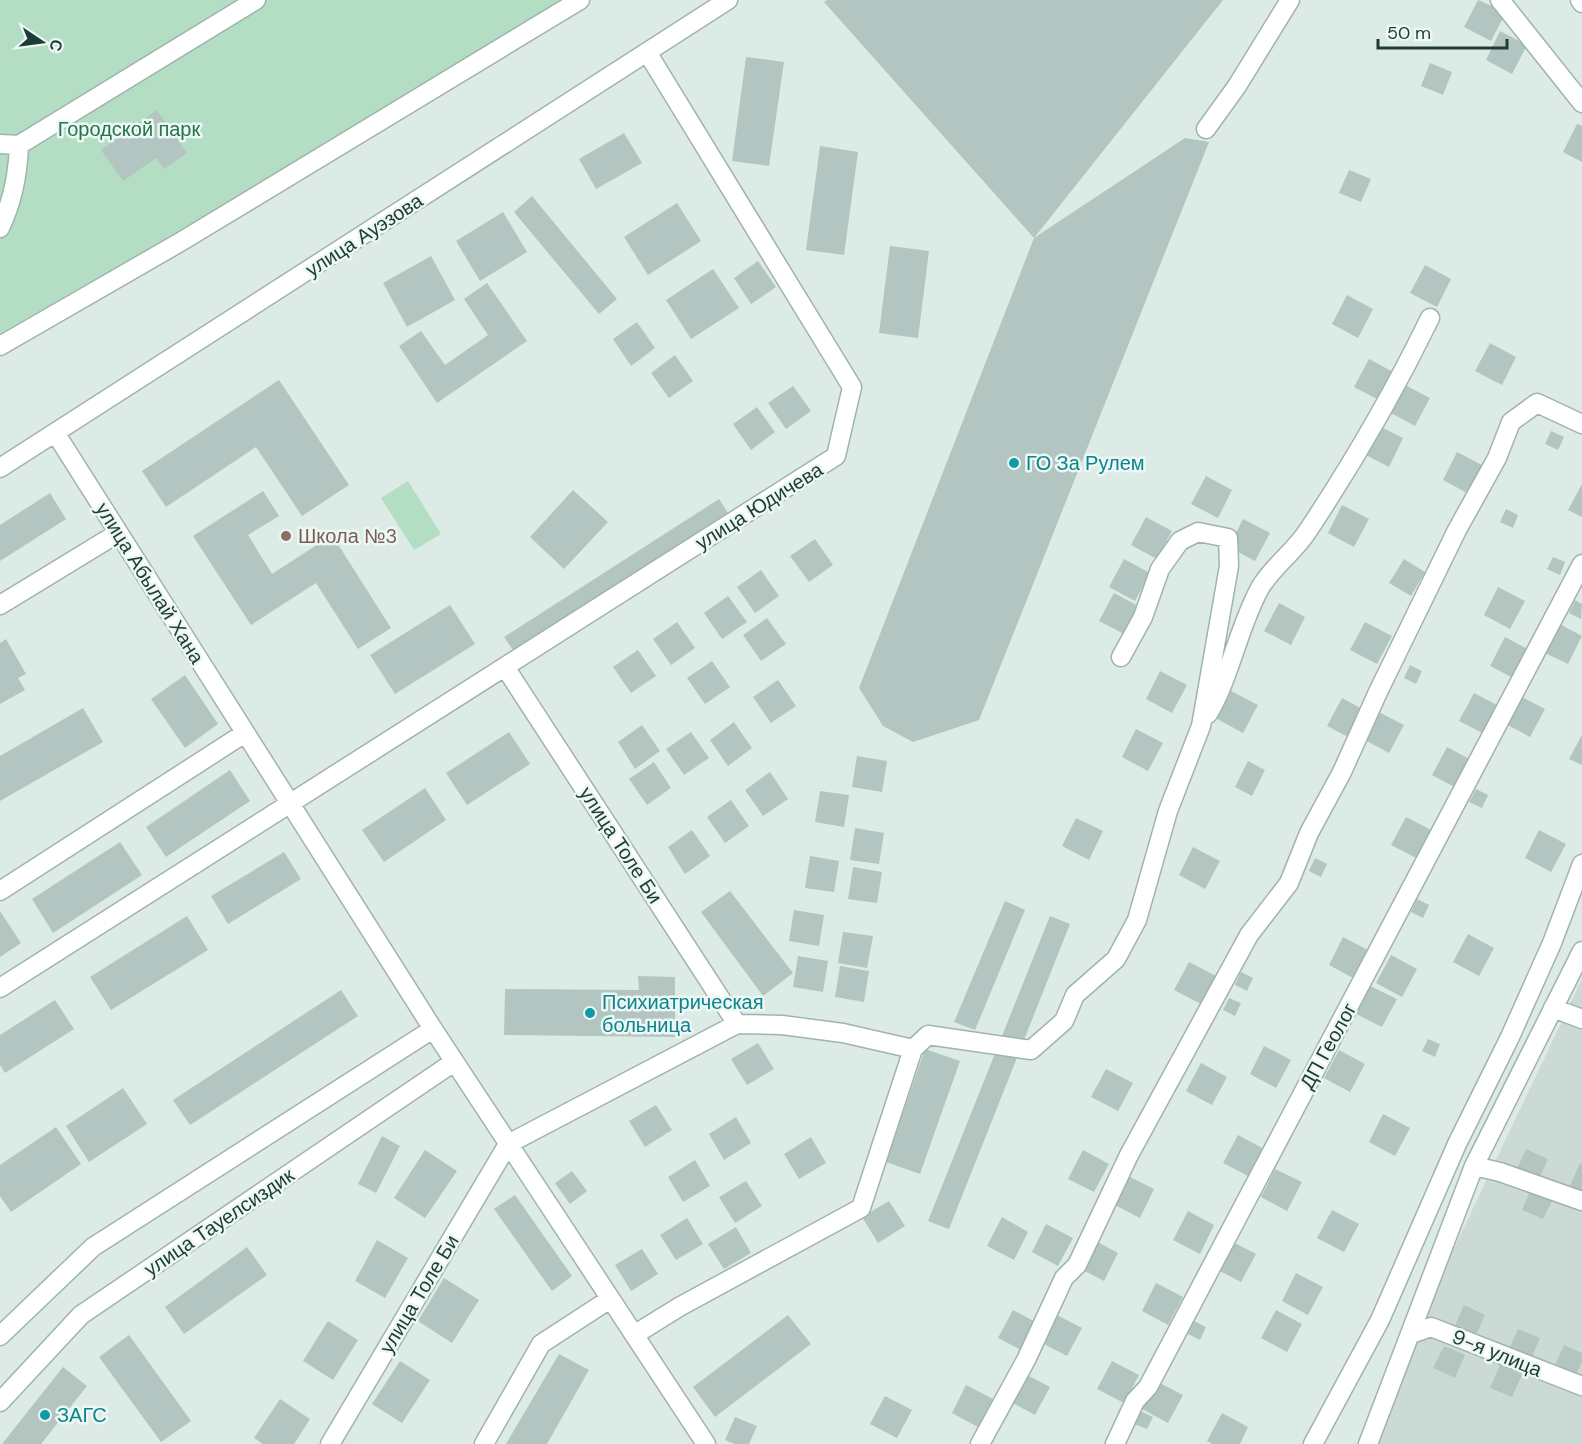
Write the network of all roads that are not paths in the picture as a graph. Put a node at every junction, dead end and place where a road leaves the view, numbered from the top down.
1 (256, 0) edge
2 (580, 0) edge
3 (728, 0) edge
4 (1290, 0) edge
5 (1500, 0) edge
6 (647, 52) junction
7 (1582, 103) edge
8 (1206, 129) dead end
9 (0, 144) edge
10 (19, 145) junction
11 (0, 228) edge
12 (1430, 318) dead end
13 (0, 346) edge
14 (1582, 424) edge
15 (56, 434) junction
16 (0, 468) edge
17 (118, 533) junction
18 (1582, 564) edge
19 (0, 605) edge
20 (1121, 657) dead end
21 (505, 667) junction
22 (1201, 726) junction
23 (245, 733) junction
24 (290, 803) junction
25 (1582, 864) edge
26 (0, 891) edge
27 (1582, 951) edge
28 (0, 988) edge
29 (1553, 1008) junction
30 (1582, 1019) edge
31 (737, 1024) junction
32 (433, 1029) junction
33 (913, 1049) junction
34 (454, 1062) junction
35 (508, 1144) junction
36 (1474, 1166) junction
37 (1582, 1201) edge
38 (610, 1299) junction
39 (1411, 1334) junction
40 (634, 1335) junction
41 (0, 1336) edge
42 (1582, 1386) edge
43 (0, 1402) edge
44 (330, 1444) edge
45 (484, 1444) edge
46 (706, 1444) edge
47 (980, 1444) edge
48 (1115, 1444) edge
49 (1313, 1444) edge
50 (1368, 1444) edge

1 - 10 street
2 - 13 street
3 - 6 street, улица Ауэзова
4 - 8 street
5 - 7 street
6 - 15 street, улица Ауэзова
6 - 21 street, улица Юдичева
9 - 10 street
10 - 11 street
12 - 22 street
14 - 47 street
15 - 16 street, улица Ауэзова
15 - 17 street, улица Абылай Хана
17 - 19 street
17 - 23 street, улица Абылай Хана
18 - 48 street, ДП Геолог
20 - 22 street
21 - 24 street, улица Юдичева
21 - 31 street, улица Толе Би
22 - 33 street
23 - 24 street, улица Абылай Хана
23 - 26 street
24 - 28 street
24 - 32 street, улица Абылай Хана
25 - 49 street
27 - 29 street
29 - 30 street
29 - 36 street
31 - 33 street
31 - 35 street
32 - 34 street, улица Абылай Хана
32 - 41 street
33 - 40 street
34 - 35 street, улица Абылай Хана
34 - 43 street, улица Тауелсиздик
35 - 38 street, улица Абылай Хана
35 - 44 street, улица Толе Би
36 - 37 street
36 - 39 street
38 - 40 street, улица Абылай Хана
38 - 45 street
39 - 42 street, 9-я улица
39 - 50 street
40 - 46 street, улица Абылай Хана

